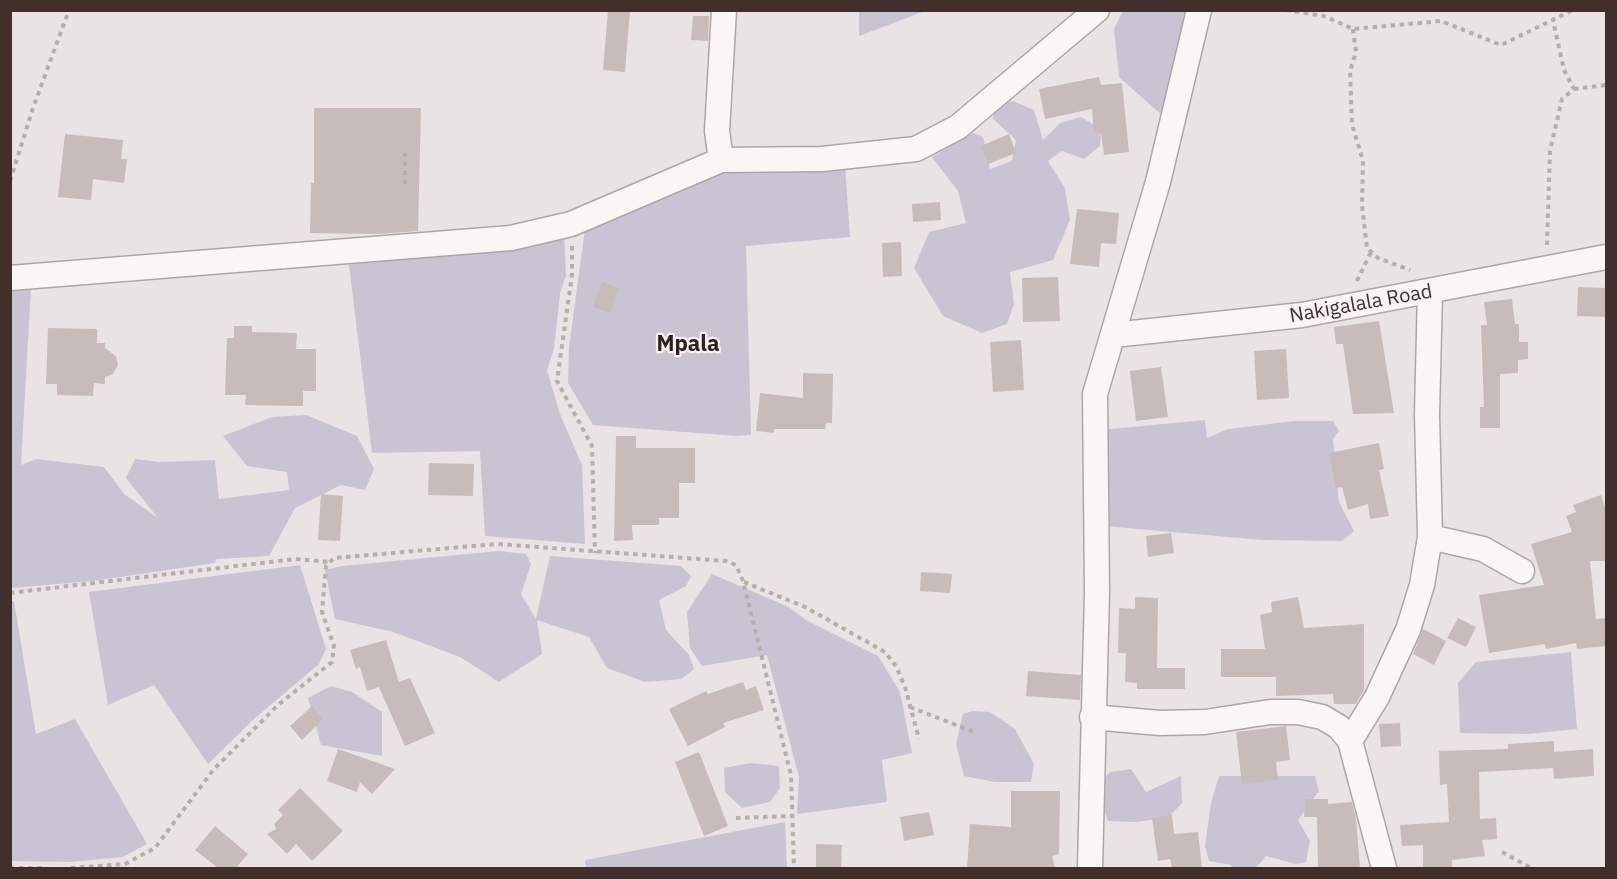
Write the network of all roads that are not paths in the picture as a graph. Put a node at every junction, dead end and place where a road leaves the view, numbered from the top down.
1 (724, 10) edge
2 (1097, 10) edge
3 (1199, 10) edge
4 (721, 160) junction
5 (1606, 257) edge
6 (10, 278) edge
7 (1430, 291) junction
8 (1113, 335) junction
9 (1430, 537) junction
10 (1522, 571) dead end
11 (1092, 717) junction
12 (1350, 741) junction
13 (1090, 868) edge
14 (1384, 868) edge

1 - 4 street
2 - 4 street
3 - 8 street
4 - 6 street
5 - 7 street, Nakigalala Road
7 - 8 street, Nakigalala Road
7 - 9 street
8 - 11 street
9 - 10 street
9 - 12 street
11 - 12 street
11 - 13 street
12 - 14 street

